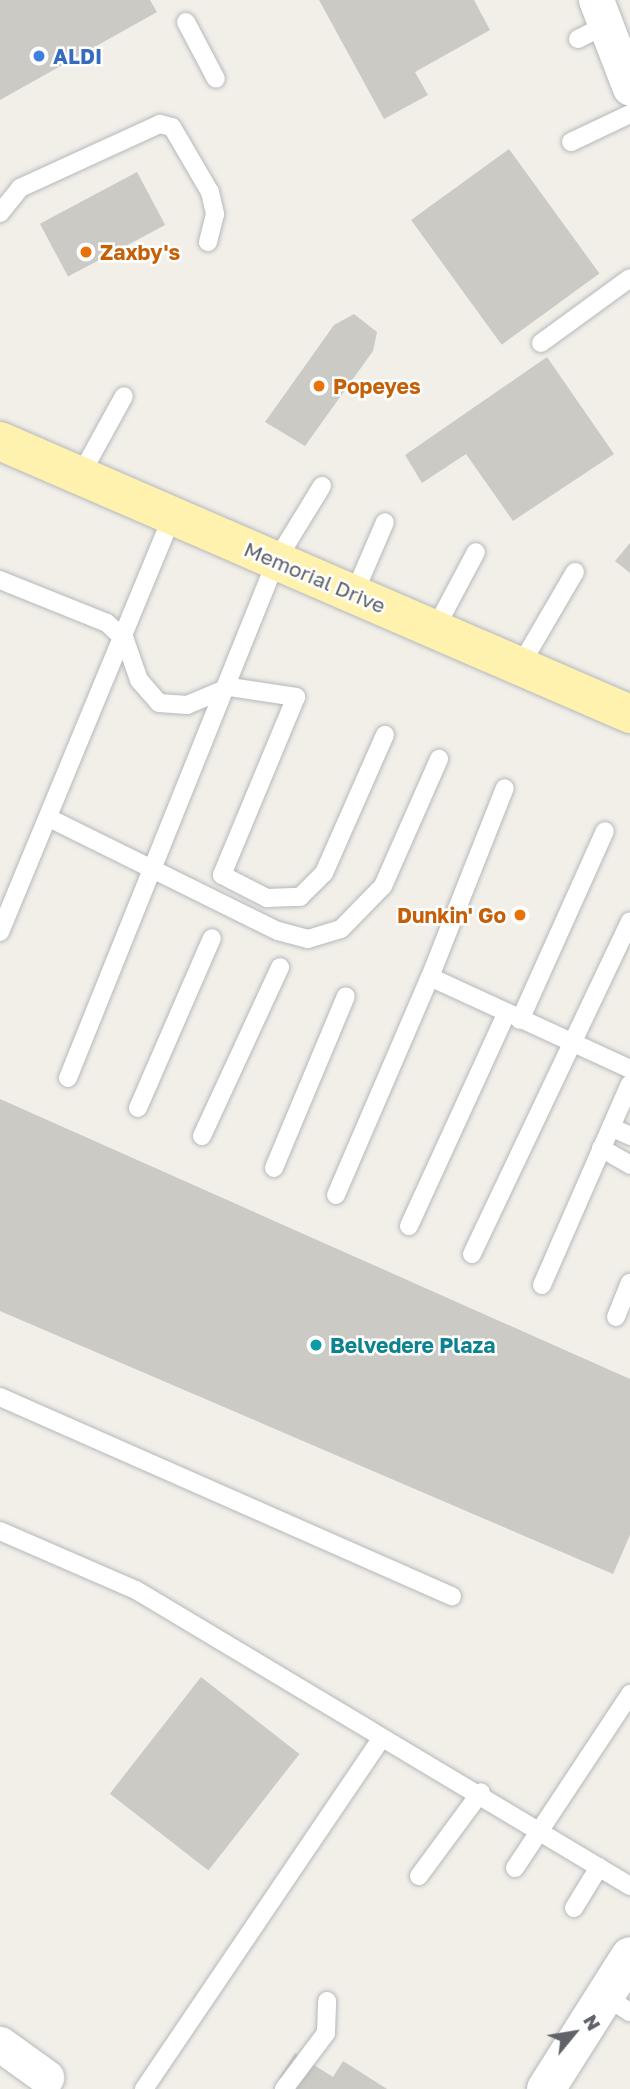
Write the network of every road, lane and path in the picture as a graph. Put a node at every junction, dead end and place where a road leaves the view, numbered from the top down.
1 (593, 21) edge
2 (187, 22) dead end
3 (216, 79) dead end
4 (630, 88) edge
5 (630, 114) edge
6 (571, 142) dead end
7 (0, 213) edge
8 (208, 242) dead end
9 (630, 278) edge
10 (541, 343) dead end
11 (124, 396) dead end
12 (6, 438) edge
13 (80, 476) junction
14 (322, 486) dead end
15 (172, 516) junction
16 (385, 522) dead end
17 (476, 552) dead end
18 (276, 561) junction
19 (575, 572) dead end
20 (0, 580) edge
21 (354, 594) junction
22 (435, 629) junction
23 (125, 640) junction
24 (520, 666) junction
25 (230, 687) junction
26 (630, 713) edge
27 (384, 735) dead end
28 (439, 759) dead end
29 (505, 788) dead end
30 (49, 818) junction
31 (605, 831) dead end
32 (156, 866) junction
33 (222, 875) junction
34 (214, 895) junction
35 (630, 922) edge
36 (0, 932) edge
37 (212, 938) dead end
38 (279, 967) dead end
39 (430, 977) junction
40 (346, 996) dead end
41 (513, 1017) junction
42 (576, 1045) junction
43 (630, 1069) edge
44 (68, 1078) dead end
45 (630, 1083) edge
46 (138, 1108) dead end
47 (611, 1127) junction
48 (202, 1136) dead end
49 (630, 1136) edge
50 (601, 1148) junction
51 (630, 1165) edge
52 (274, 1168) dead end
53 (337, 1195) dead end
54 (409, 1226) dead end
55 (472, 1254) dead end
56 (630, 1283) edge
57 (542, 1284) dead end
58 (616, 1317) dead end
59 (0, 1397) edge
60 (0, 1531) edge
61 (452, 1597) dead end
62 (630, 1694) edge
63 (381, 1739) junction
64 (481, 1792) junction
65 (541, 1830) junction
66 (599, 1867) junction
67 (515, 1868) dead end
68 (419, 1876) dead end
69 (630, 1886) edge
70 (574, 1908) dead end
71 (630, 1955) edge
72 (327, 2001) dead end
73 (617, 2004) edge
74 (0, 2044) edge
75 (46, 2077) dead end
76 (144, 2089) edge
77 (284, 2089) edge
78 (547, 2089) edge

1 - 4 street
2 - 3 lane
5 - 6 lane
7 - 8 lane
9 - 10 lane
11 - 13 lane
12 - 13 main road, Memorial Drive
13 - 15 main road, Memorial Drive
14 - 18 lane
15 - 18 main road, Memorial Drive
15 - 23 lane
16 - 21 lane
17 - 22 lane
18 - 21 main road, Memorial Drive
18 - 25 lane
19 - 24 lane
20 - 23 lane
21 - 22 main road, Memorial Drive
22 - 24 main road, Memorial Drive
23 - 25 lane
23 - 30 lane
24 - 26 main road, Memorial Drive
25 - 32 lane
25 - 33 lane
27 - 33 lane
28 - 34 lane
29 - 39 lane
30 - 32 lane
30 - 36 lane
31 - 41 lane
32 - 34 lane
32 - 44 lane
33 - 34 lane
35 - 42 lane
37 - 46 lane
38 - 48 lane
39 - 41 lane
39 - 53 lane
40 - 52 lane
41 - 42 lane
41 - 54 lane
42 - 43 lane
42 - 55 lane
45 - 47 lane
47 - 49 lane
47 - 50 lane
50 - 51 lane
50 - 57 lane
56 - 58 lane
59 - 61 lane
60 - 63 lane
62 - 65 lane
63 - 64 lane
63 - 76 lane
64 - 65 lane
64 - 68 lane
65 - 66 lane
65 - 67 lane
66 - 69 lane
66 - 70 lane
71 - 73 main road
72 - 77 lane
73 - 78 main road
74 - 75 street

